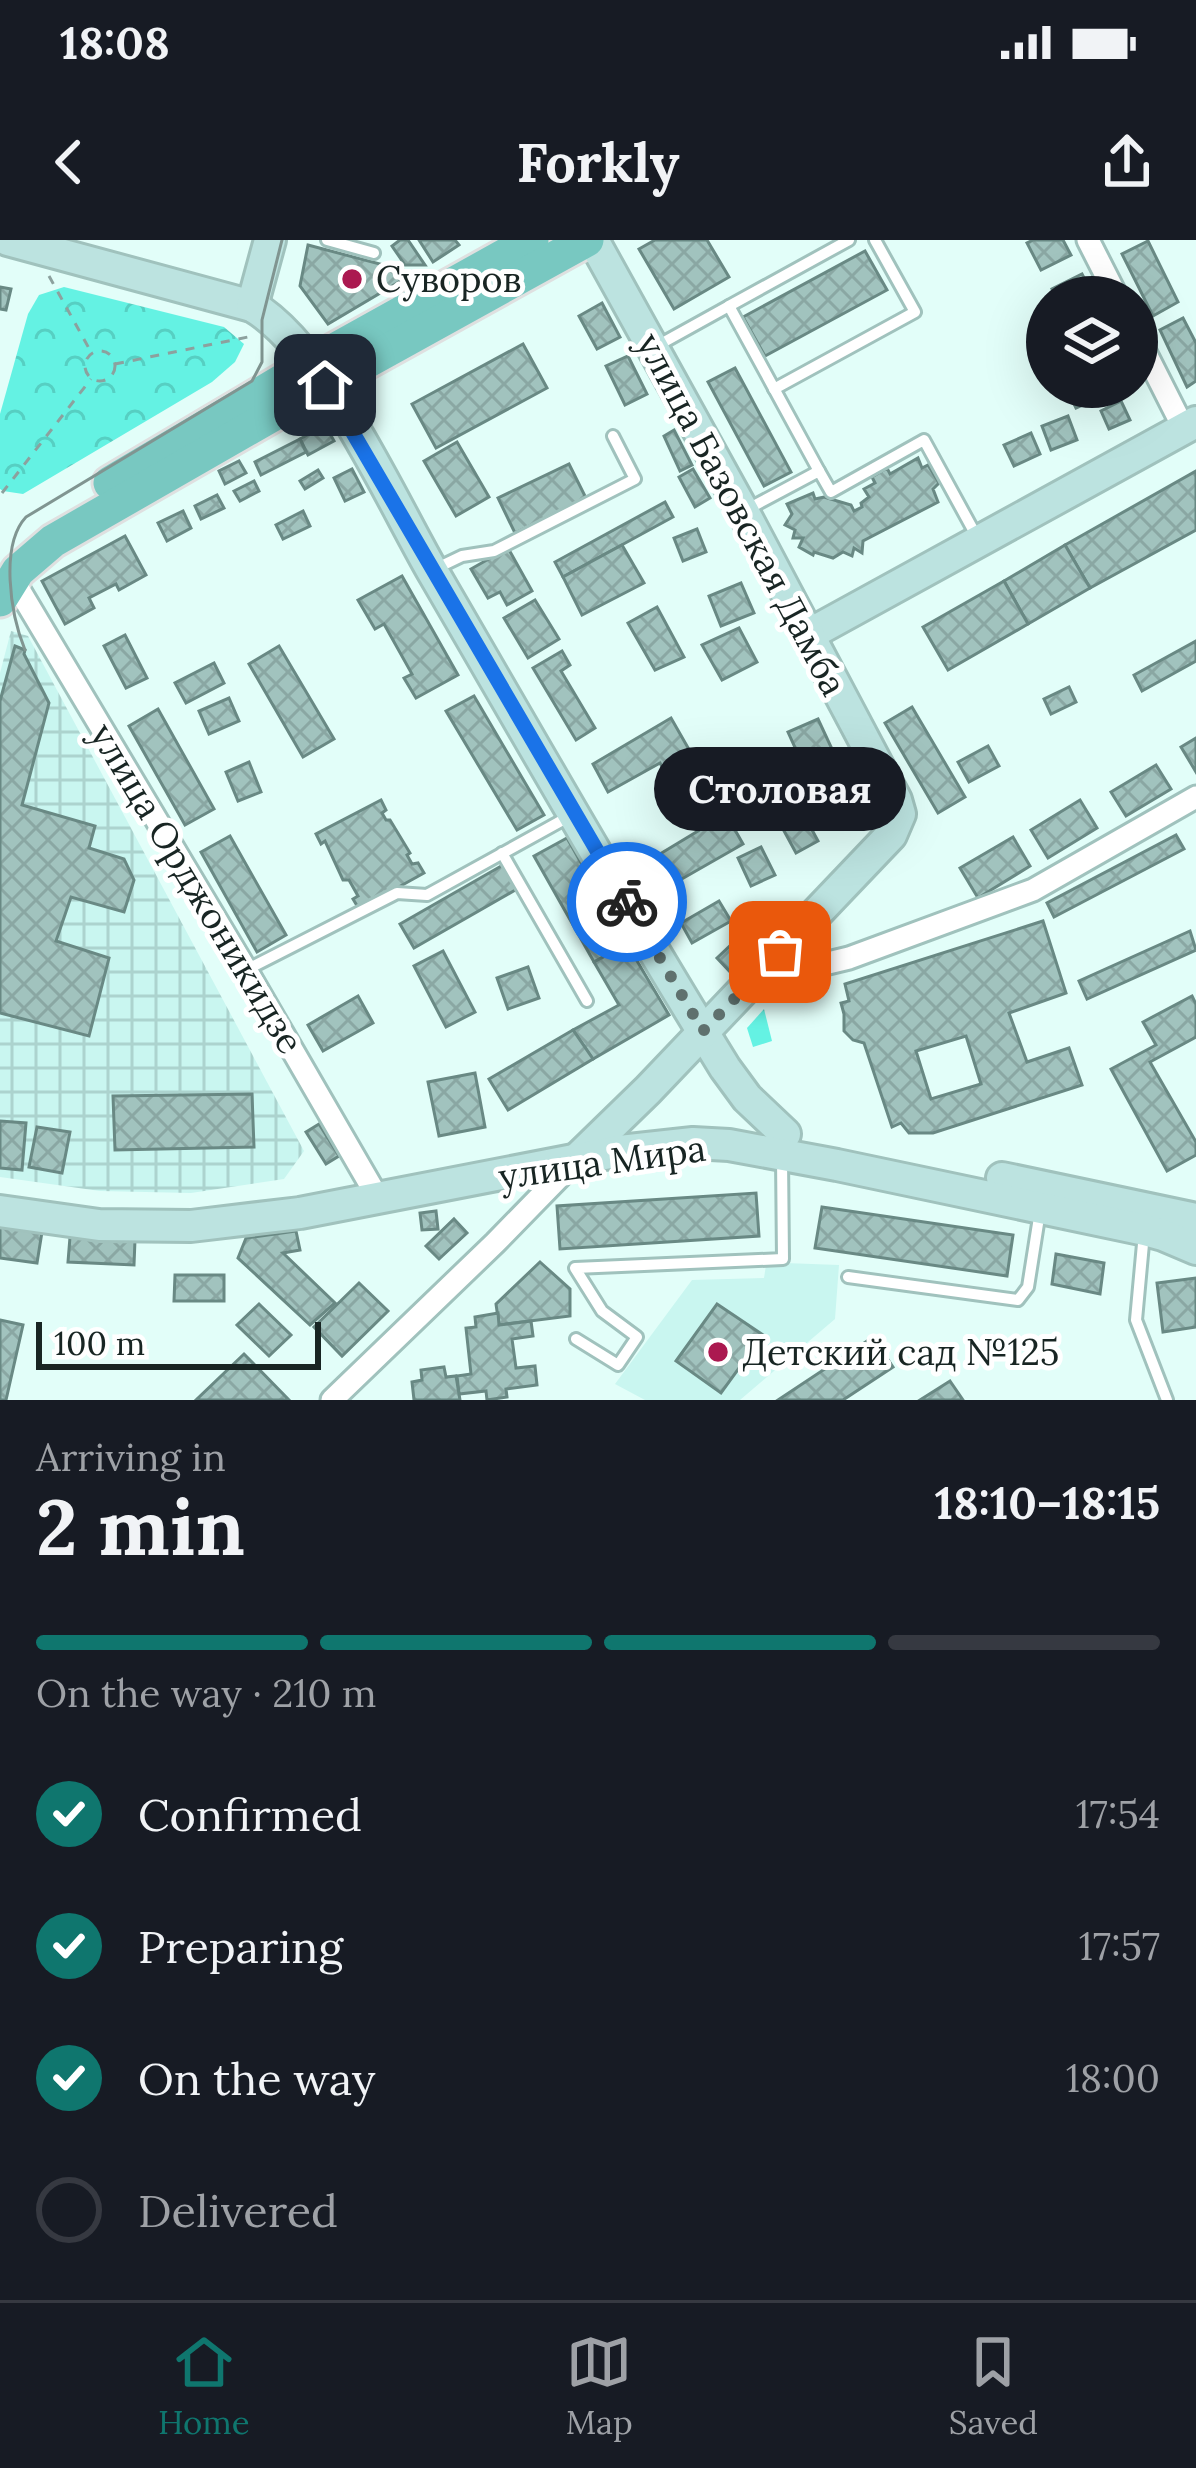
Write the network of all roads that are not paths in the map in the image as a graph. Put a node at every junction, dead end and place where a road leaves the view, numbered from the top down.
1 (8, 240) edge
2 (269, 240) edge
3 (327, 240) edge
4 (532, 240) edge
5 (590, 240) edge
6 (849, 240) edge
7 (875, 240) edge
8 (1088, 240) edge
9 (374, 253) dead end
10 (1106, 276) edge
11 (729, 306) junction
12 (256, 321) junction
13 (653, 349) junction
14 (1158, 371) edge
15 (318, 375) junction
16 (775, 389) junction
17 (1190, 425) edge
18 (613, 436) dead end
19 (820, 471) junction
20 (743, 512) junction
21 (979, 540) junction
22 (431, 570) junction
23 (4, 579) edge
24 (808, 635) junction
25 (1196, 797) edge
26 (575, 813) junction
27 (502, 854) junction
28 (246, 970) junction
29 (752, 981) junction
30 (586, 1001) dead end
31 (703, 1031) junction
32 (784, 1144) junction
33 (587, 1149) junction
34 (375, 1191) junction
35 (0, 1195) edge
36 (1040, 1208) junction
37 (0, 1211) edge
38 (1196, 1219) edge
39 (1144, 1230) junction
40 (1196, 1249) edge
41 (848, 1276) dead end
42 (576, 1339) dead end
43 (332, 1400) edge
44 (1167, 1400) edge

1 - 12 main road
2 - 12 main road
3 - 9 lane
4 - 15 main road
5 - 13 main road, улица Базовская Дамба
5 - 15 main road
6 - 11 lane
7 - 16 lane
8 - 10 street
11 - 13 lane
11 - 16 lane
12 - 15 main road
13 - 20 main road, улица Базовская Дамба
14 - 17 street
15 - 22 main road
15 - 23 main road
16 - 19 lane
17 - 21 main road
18 - 22 lane
19 - 20 lane
19 - 21 lane
20 - 24 main road, улица Базовская Дамба
21 - 24 main road
22 - 26 main road
23 - 28 street, улица Орджоникидзе
24 - 29 main road, улица Базовская Дамба
25 - 29 street
26 - 27 lane
26 - 31 main road
27 - 28 lane
27 - 30 lane
28 - 34 street, улица Орджоникидзе
29 - 31 main road, улица Базовская Дамба
31 - 32 main road
31 - 33 main road, улица Базовская Дамба
32 - 33 main road, улица Мира
32 - 36 main road, улица Мира
32 - 38 main road, улица Мира
32 - 42 lane
33 - 34 main road, улица Мира
33 - 43 street
34 - 35 main road, улица Мира
34 - 37 main road, улица Мира
36 - 39 main road, улица Мира
36 - 41 lane
39 - 40 main road, улица Мира
39 - 44 lane

